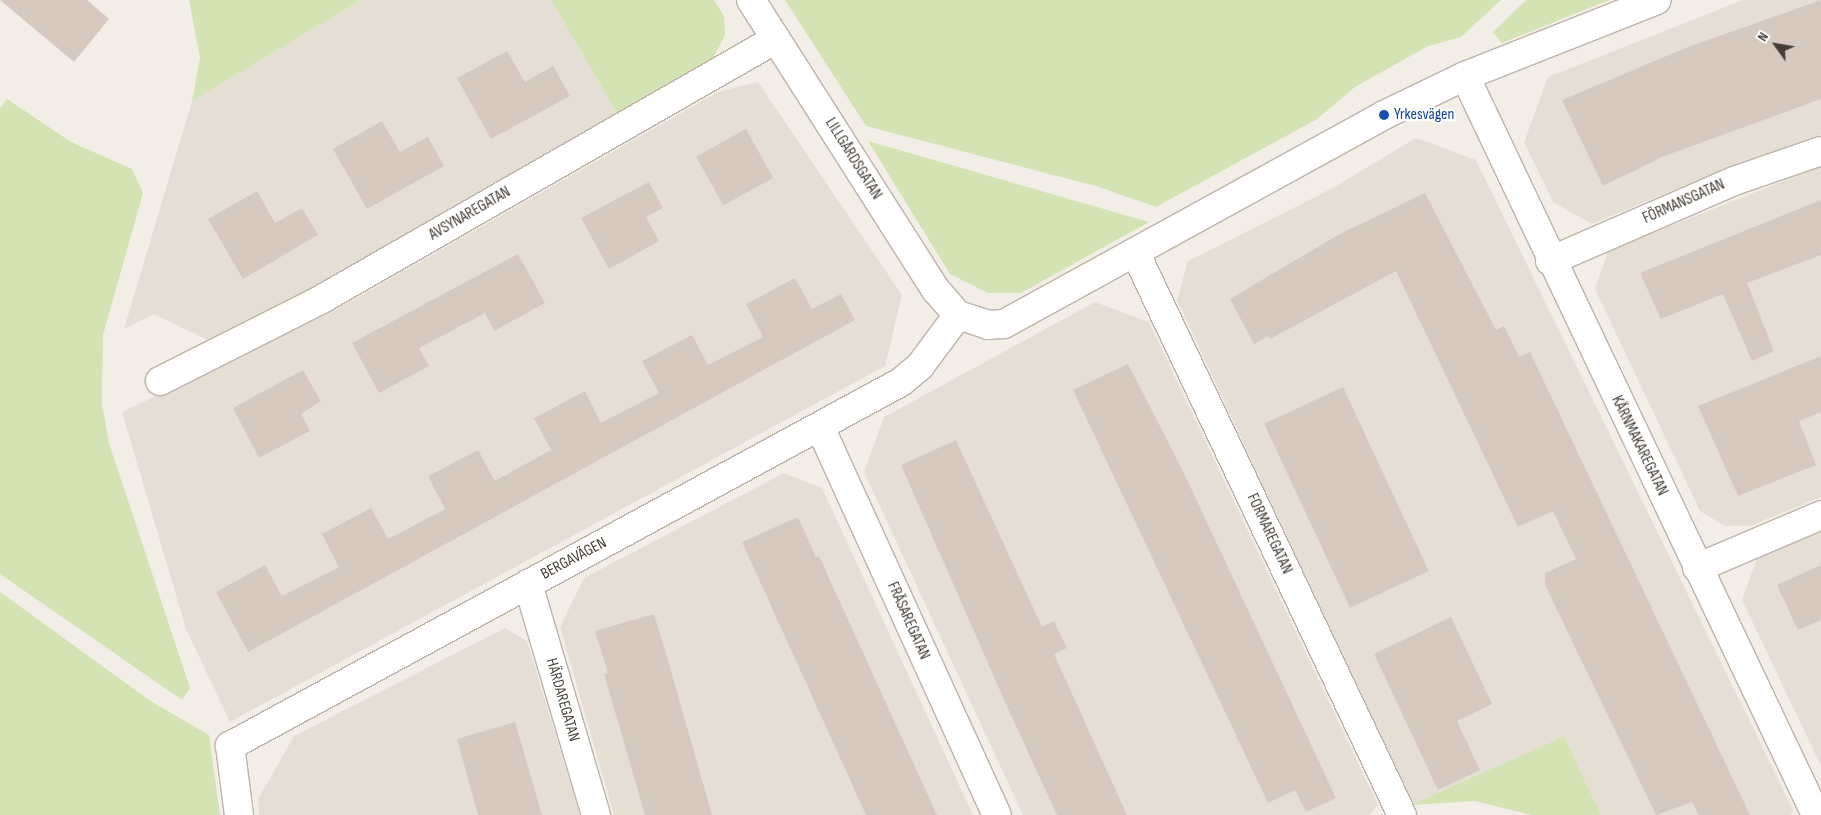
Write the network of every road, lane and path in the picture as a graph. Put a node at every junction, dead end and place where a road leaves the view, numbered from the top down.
1 (751, 0) edge
2 (1657, 0) edge
3 (776, 39) junction
4 (1465, 76) junction
5 (1821, 151) edge
6 (1135, 252) junction
7 (1550, 260) junction
8 (958, 316) junction
9 (160, 380) dead end
10 (820, 426) junction
11 (1821, 515) edge
12 (1697, 568) junction
13 (528, 584) junction
14 (239, 815) edge
15 (596, 815) edge
16 (997, 815) edge
17 (1402, 815) edge
18 (1816, 815) edge

1 - 3 street, LILLGÅRDSGATAN
2 - 4 street
3 - 8 street, LILLGÅRDSGATAN
3 - 9 street, AVSYNAREGATAN
4 - 6 street
4 - 7 street, KÄRNMAKAREGATAN
5 - 7 street, FÖRMANSGATAN
6 - 8 street
6 - 17 street, FORMAREGATAN
7 - 12 street, KÄRNMAKAREGATAN
8 - 10 street, BERGAVÄGEN
10 - 13 street, BERGAVÄGEN
10 - 16 street, FRÄSAREGATAN
11 - 12 street
12 - 18 street, KÄRNMAKAREGATAN
13 - 14 street, BERGAVÄGEN
13 - 15 street, HÄRDAREGATAN

